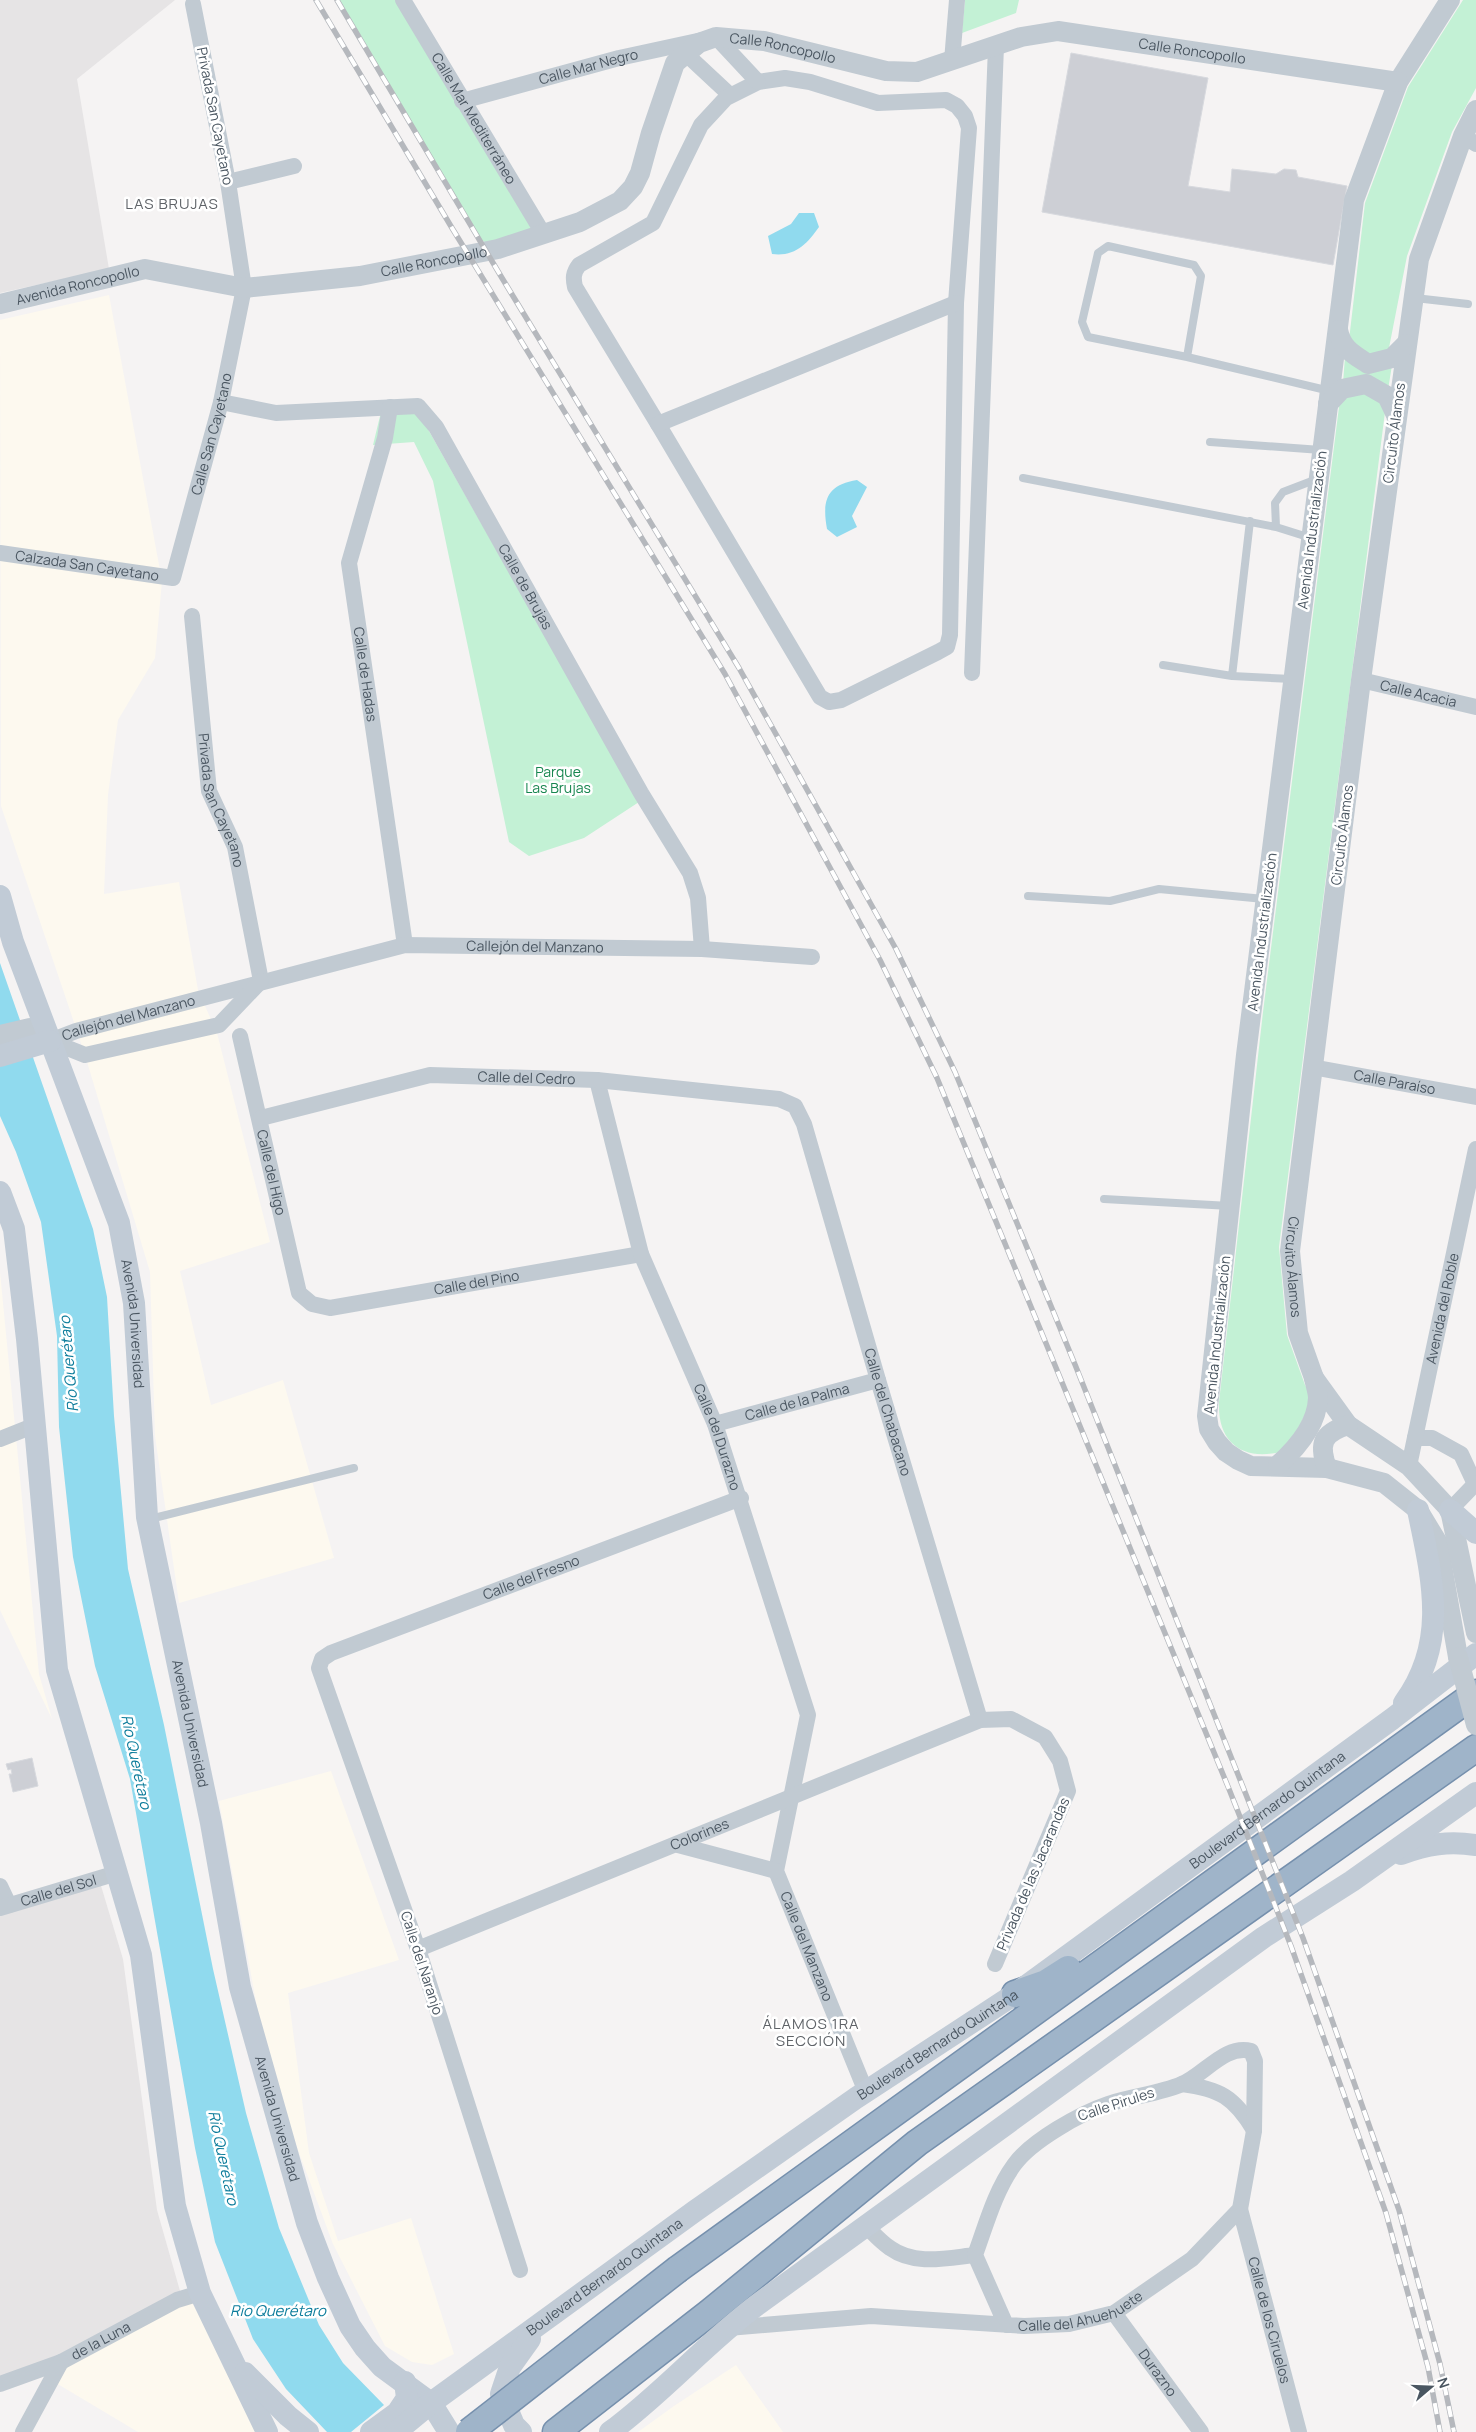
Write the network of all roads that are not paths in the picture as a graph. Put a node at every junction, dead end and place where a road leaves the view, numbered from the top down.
1 (403, 0) edge
2 (957, 0) edge
3 (1450, 0) edge
4 (192, 4) dead end
5 (716, 37) junction
6 (996, 46) junction
7 (686, 54) junction
8 (952, 60) junction
9 (758, 82) junction
10 (1398, 82) junction
11 (730, 95) junction
12 (462, 101) junction
13 (1475, 115) edge
14 (1469, 140) edge
15 (294, 166) dead end
16 (228, 182) junction
17 (544, 235) junction
18 (244, 288) junction
19 (1413, 298) junction
20 (956, 303) junction
21 (0, 304) edge
22 (1468, 304) dead end
23 (1338, 330) junction
24 (1406, 344) junction
25 (1187, 357) junction
26 (1329, 397) junction
27 (221, 402) junction
28 (390, 407) junction
29 (1396, 415) junction
30 (658, 424) junction
31 (1210, 442) dead end
32 (1322, 450) junction
33 (1023, 478) dead end
34 (1319, 478) junction
35 (1250, 521) junction
36 (1276, 527) junction
37 (1311, 538) junction
38 (0, 553) edge
39 (173, 578) joint
40 (192, 616) dead end
41 (1163, 665) dead end
42 (972, 673) dead end
43 (1232, 676) junction
44 (1294, 679) junction
45 (1361, 680) junction
46 (1476, 707) edge
47 (0, 896) edge
48 (1028, 896) dead end
49 (1266, 899) junction
50 (405, 945) junction
51 (702, 949) junction
52 (812, 956) dead end
53 (261, 981) junction
54 (30, 1028) junction
55 (0, 1035) edge
56 (240, 1036) dead end
57 (50, 1041) junction
58 (0, 1056) edge
59 (1312, 1067) junction
60 (597, 1080) junction
61 (1476, 1098) edge
62 (795, 1106) joint
63 (260, 1118) junction
64 (1476, 1150) edge
65 (0, 1192) edge
66 (1104, 1199) dead end
67 (1471, 1204) edge
68 (1230, 1206) junction
69 (641, 1254) junction
70 (312, 1304) joint
71 (1314, 1378) junction
72 (878, 1380) junction
73 (715, 1424) junction
74 (33, 1426) junction
75 (1348, 1426) junction
76 (1415, 1438) junction
77 (0, 1439) edge
78 (1278, 1465) junction
79 (1409, 1466) junction
80 (354, 1468) dead end
81 (1327, 1468) junction
82 (1476, 1484) edge
83 (741, 1498) junction
84 (1418, 1510) junction
85 (1450, 1510) junction
86 (148, 1520) junction
87 (1476, 1533) edge
88 (1476, 1633) edge
89 (1467, 1656) edge
90 (322, 1659) joint
91 (1476, 1693) edge
92 (1392, 1719) junction
93 (980, 1720) junction
94 (1476, 1725) edge
95 (1476, 1748) edge
96 (1476, 1793) edge
97 (793, 1797) junction
98 (678, 1845) junction
99 (1476, 1845) edge
100 (776, 1871) junction
101 (117, 1874) junction
102 (1352, 1881) junction
103 (0, 1886) edge
104 (4, 1906) edge
105 (1167, 1915) junction
106 (418, 1949) junction
107 (995, 1964) dead end
108 (1014, 1994) junction
109 (1182, 2084) junction
110 (866, 2092) junction
111 (1254, 2131) junction
112 (1240, 2210) junction
113 (866, 2227) junction
114 (975, 2255) junction
115 (520, 2270) dead end
116 (200, 2293) junction
117 (1114, 2313) junction
118 (718, 2321) junction
119 (540, 2324) junction
120 (1006, 2325) junction
121 (61, 2362) junction
122 (234, 2362) junction
123 (405, 2382) junction
124 (0, 2384) edge
125 (431, 2403) junction
126 (638, 2411) junction
127 (23, 2432) edge
128 (267, 2432) edge
129 (308, 2432) edge
130 (371, 2432) edge
131 (396, 2432) edge
132 (449, 2432) edge
133 (469, 2432) edge
134 (521, 2432) edge
135 (556, 2432) edge
136 (596, 2432) edge
137 (610, 2432) edge
138 (1201, 2432) edge
139 (1299, 2432) edge

1 - 12 street, Calle Mar Mediterráneo
2 - 8 street
3 - 10 street, Avenida Industrialización
4 - 16 street, Privada San Cayetano
5 - 7 street, Calle Roncopollo
5 - 8 street, Calle Roncopollo
5 - 9 street
5 - 12 street, Calle Mar Negro
6 - 8 street, Calle Roncopollo
6 - 10 street, Calle Roncopollo
6 - 42 street
7 - 11 street
7 - 17 street, Calle Roncopollo
9 - 11 street
9 - 20 street
10 - 23 street, Avenida Industrialización
11 - 30 street
12 - 17 street, Calle Mar Mediterráneo
13 - 14 street, Circuito Álamos
14 - 19 street, Circuito Álamos
15 - 16 street
16 - 18 street, Privada San Cayetano
17 - 18 street, Calle Roncopollo
18 - 21 street, Avenida Roncopollo
18 - 27 street, Calle San Cayetano
19 - 22 lane
19 - 24 street, Circuito Álamos
20 - 30 street
20 - 30 street
23 - 24 street
23 - 26 street, Avenida Industrialización
24 - 29 street, Circuito Álamos
25 - 25 lane
25 - 26 lane
26 - 29 street
26 - 32 street, Avenida Industrialización
27 - 28 street, Calle de Brujas
27 - 39 street, Calle San Cayetano
28 - 50 street, Calle de Hadas
28 - 51 street, Calle de Brujas
29 - 45 street, Circuito Álamos
31 - 32 lane
32 - 34 street, Avenida Industrialización
33 - 35 lane
34 - 36 lane
34 - 37 street, Avenida Industrialización
35 - 36 lane
35 - 43 lane
36 - 37 lane
37 - 44 street, Avenida Industrialización
38 - 39 street, Calzada San Cayetano
40 - 53 street, Privada San Cayetano
41 - 43 lane
43 - 44 lane
44 - 49 street, Avenida Industrialización
45 - 46 street, Calle Acacia
45 - 59 street, Circuito Álamos
47 - 54 main road, Avenida Universidad
48 - 49 lane
49 - 68 street, Avenida Industrialización
50 - 51 street, Callejón del Manzano
50 - 53 street, Callejón del Manzano
51 - 52 street, Callejón del Manzano
53 - 57 street, Callejón del Manzano
53 - 57 street, Callejón del Manzano
54 - 55 street
54 - 57 main road
54 - 57 main road, Avenida Universidad
54 - 58 main road
56 - 63 street, Calle del Higo
57 - 86 main road, Avenida Universidad
59 - 61 street, Calle Paraíso
59 - 71 street, Circuito Álamos
60 - 62 street, Calle del Cedro
60 - 63 street, Calle del Cedro
60 - 69 street, Calle del Durazno
62 - 72 street, Calle del Chabacano
63 - 70 street, Calle del Higo
64 - 67 street, Avenida del Roble
65 - 74 main road
66 - 68 lane
67 - 76 street, Avenida del Roble
68 - 78 street, Avenida Industrialización
69 - 70 street, Calle del Pino
69 - 73 street, Calle del Durazno
71 - 75 street, Circuito Álamos
71 - 78 street
72 - 73 street, Calle de la Palma
72 - 93 street, Calle del Chabacano
73 - 83 street, Calle del Durazno
74 - 77 street
74 - 101 main road
75 - 79 street, Circuito Álamos
75 - 81 street
76 - 79 street, Avenida del Roble
76 - 82 street
78 - 81 street, Avenida Industrialización
79 - 85 street, Circuito Álamos
80 - 86 lane
81 - 84 street, Avenida Industrialización
82 - 85 street
83 - 90 street, Calle del Fresno
83 - 97 street, Calle del Durazno
84 - 89 street, Avenida Industrialización
84 - 92 main road
85 - 87 main road
85 - 88 street
86 - 123 main road, Avenida Universidad
89 - 92 main road, Boulevard Bernardo Quintana
89 - 94 street, Avenida Industrialización, bridge
90 - 106 street, Calle del Naranjo
91 - 105 highway, Boulevard Bernardo Quintana
92 - 108 main road, Boulevard Bernardo Quintana
93 - 97 street, Colorines
93 - 107 street, Privada de las Jacarandas
95 - 118 highway
96 - 102 main road
97 - 98 street, Colorines
97 - 100 street
98 - 100 street
98 - 106 street, Colorines
99 - 102 main road
100 - 110 street, Calle del Manzano
101 - 104 street, Calle del Sol
101 - 116 main road
102 - 113 main road
103 - 104 street
105 - 108 highway
105 - 133 highway, Boulevard Bernardo Quintana, bridge
106 - 115 street, Calle del Naranjo
108 - 110 main road, Boulevard Bernardo Quintana
109 - 111 street, Calle Pirules
109 - 111 street, Calle Pirules
109 - 114 street, Calle Pirules
110 - 119 main road, Boulevard Bernardo Quintana
111 - 112 street
112 - 117 street, Calle del Ahuehuete
112 - 139 street, Calle de los Ciruelos
113 - 114 street
113 - 118 main road
114 - 120 street
116 - 121 street, de la Luna
116 - 122 main road
117 - 120 street, Calle del Ahuehuete
117 - 138 street, Durazno
118 - 120 street, Calle del Ahuehuete
118 - 126 main road
118 - 135 highway
119 - 125 main road, Boulevard Bernardo Quintana
119 - 134 main road
121 - 124 street, de la Luna
121 - 127 street
122 - 128 main road
122 - 129 main road
123 - 125 main road, Avenida Universidad
123 - 130 main road
125 - 131 main road, Boulevard Bernardo Quintana
125 - 132 main road, Avenida Universidad
126 - 136 main road
126 - 137 main road

